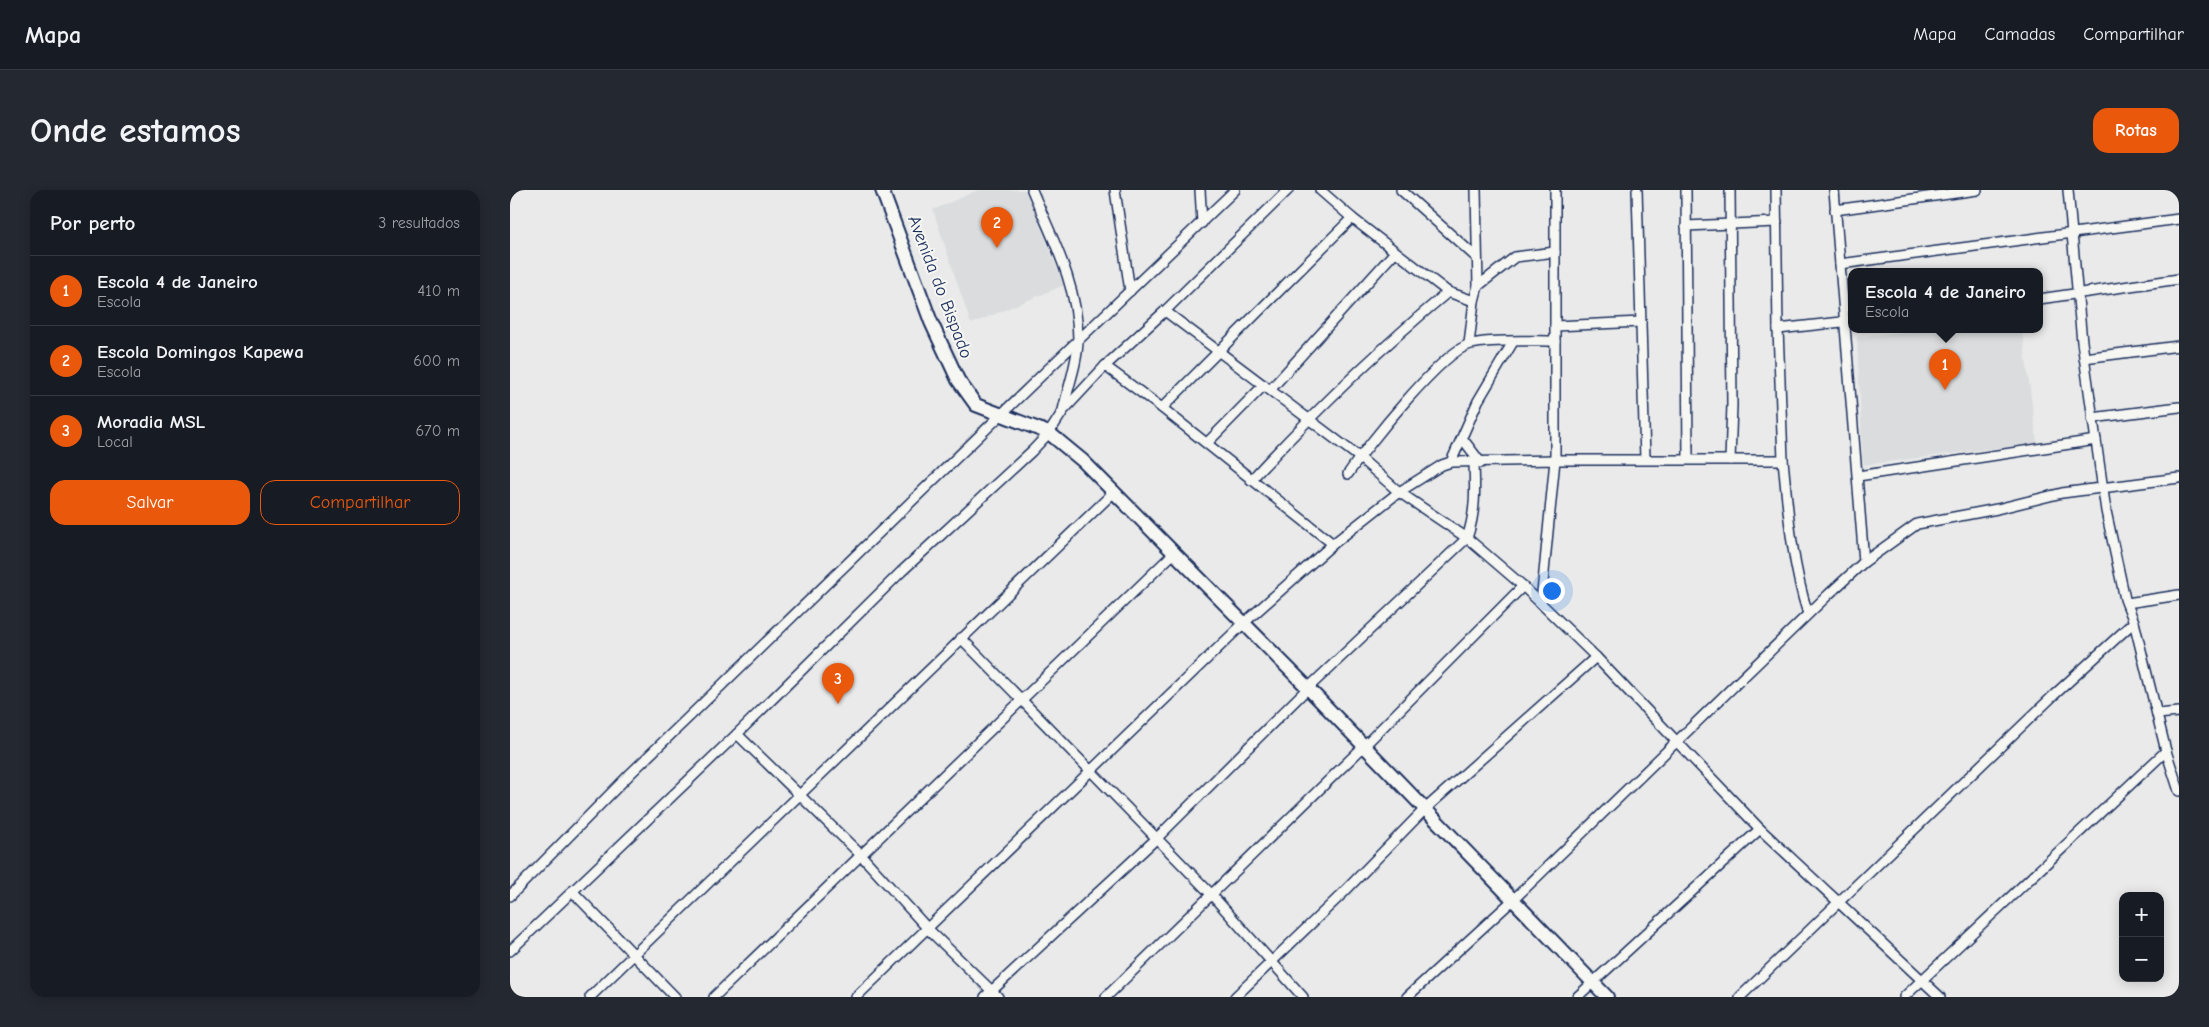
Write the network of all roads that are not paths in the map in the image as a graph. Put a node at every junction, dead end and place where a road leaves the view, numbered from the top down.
1 (882, 190) edge
2 (1032, 190) edge
3 (1115, 190) edge
4 (1200, 190) edge
5 (1235, 190) edge
6 (1288, 190) edge
7 (1320, 190) edge
8 (1401, 190) edge
9 (1476, 190) edge
10 (1555, 190) edge
11 (1636, 190) edge
12 (1686, 190) edge
13 (1730, 190) edge
14 (1776, 190) edge
15 (1834, 190) edge
16 (1977, 190) edge
17 (2068, 190) edge
18 (1835, 210) junction
19 (1352, 218) junction
20 (2179, 219) edge
21 (1777, 222) junction
22 (1202, 223) junction
23 (1731, 224) junction
24 (1686, 226) junction
25 (2072, 233) junction
26 (1395, 252) junction
27 (1555, 252) junction
28 (1477, 258) junction
29 (1840, 264) junction
30 (2179, 279) edge
31 (1478, 286) junction
32 (1130, 291) junction
33 (1448, 292) junction
34 (2076, 294) junction
35 (2043, 298) edge
36 (1474, 301) junction
37 (1164, 311) junction
38 (1848, 321) edge
39 (1641, 322) junction
40 (1555, 326) junction
41 (1778, 329) junction
42 (1849, 333) edge
43 (1078, 340) junction
44 (1555, 341) junction
45 (1513, 342) junction
46 (1469, 344) junction
47 (2179, 346) edge
48 (1219, 352) junction
49 (2084, 358) junction
50 (1105, 366) junction
51 (1267, 388) junction
52 (2179, 407) edge
53 (1162, 408) junction
54 (1063, 410) junction
55 (1001, 415) junction
56 (1308, 418) junction
57 (2092, 418) junction
58 (1048, 433) junction
59 (1462, 438) junction
60 (2096, 440) junction
61 (1207, 443) junction
62 (1359, 457) junction
63 (1645, 459) junction
64 (1688, 459) junction
65 (1555, 460) junction
66 (1730, 460) junction
67 (1783, 460) junction
68 (1451, 462) junction
69 (1477, 463) junction
70 (1348, 474) dead end
71 (1858, 476) junction
72 (2179, 478) edge
73 (1251, 480) junction
74 (2102, 486) junction
75 (1115, 490) junction
76 (1399, 492) junction
77 (1467, 538) junction
78 (1333, 544) junction
79 (1175, 552) junction
80 (1864, 562) junction
81 (1524, 586) junction
82 (2179, 595) edge
83 (1541, 603) junction
84 (2127, 603) junction
85 (1808, 614) junction
86 (2134, 622) junction
87 (1244, 623) junction
88 (961, 638) junction
89 (1596, 656) junction
90 (1308, 688) junction
91 (1022, 700) junction
92 (2179, 712) edge
93 (2157, 714) junction
94 (737, 734) junction
95 (1678, 742) junction
96 (1364, 746) junction
97 (2166, 751) junction
98 (1091, 770) junction
99 (2179, 791) edge
100 (799, 796) junction
101 (1425, 809) junction
102 (1760, 829) junction
103 (1156, 839) junction
104 (860, 854) junction
105 (572, 891) junction
106 (1211, 894) junction
107 (510, 896) edge
108 (1513, 900) junction
109 (1840, 902) junction
110 (928, 929) junction
111 (510, 951) edge
112 (632, 955) junction
113 (1271, 962) junction
114 (1922, 980) junction
115 (1592, 983) junction
116 (992, 995) edge
117 (590, 997) edge
118 (675, 997) edge
119 (714, 997) edge
120 (856, 997) edge
121 (1106, 997) edge
122 (1236, 997) edge
123 (1303, 997) edge
124 (1407, 997) edge
125 (1577, 997) edge
126 (1607, 997) edge
127 (1740, 997) edge
128 (1904, 997) edge
129 (1940, 997) edge

1 - 55 main road, Avenida do Bispado
2 - 43 street
3 - 32 street
4 - 22 street
5 - 22 street
6 - 37 street
7 - 19 street
8 - 28 street
9 - 28 street
10 - 27 street
11 - 39 street
12 - 24 street
13 - 23 street
14 - 21 street
15 - 18 street
16 - 18 street
17 - 25 street
18 - 29 street
19 - 26 street
19 - 48 street
20 - 25 street
21 - 23 street
21 - 41 street
22 - 32 street
23 - 24 street
23 - 66 street
24 - 64 street
25 - 29 street
25 - 34 street
26 - 33 street
26 - 51 street
27 - 31 street
27 - 40 street
28 - 31 street
29 - 38 street
30 - 34 street
31 - 36 street
32 - 43 street
33 - 36 street
33 - 56 street
34 - 35 street
34 - 49 street
36 - 46 street
37 - 48 street
37 - 50 street
38 - 41 street
39 - 40 street
39 - 63 street
40 - 44 street
41 - 67 street
42 - 71 street
43 - 54 street
43 - 55 street
44 - 45 street
44 - 65 street
45 - 46 street
45 - 59 street
46 - 62 street
47 - 49 street
48 - 51 street
48 - 53 street
49 - 57 street
50 - 53 street
50 - 54 street
51 - 56 street
51 - 61 street
52 - 57 street
53 - 61 street
54 - 58 street
55 - 58 main road, Avenida do Bispado
55 - 107 street
56 - 62 street
56 - 73 street
57 - 60 street
58 - 75 main road, Avenida do Bispado
58 - 94 street
59 - 68 street
59 - 69 street
60 - 71 street
60 - 74 street
61 - 73 street
62 - 70 street
62 - 76 street
63 - 64 street
63 - 65 street
64 - 66 street
65 - 69 street
65 - 83 street
66 - 67 street
67 - 85 street
68 - 69 street
68 - 76 street
69 - 77 street
71 - 80 street
72 - 74 street
73 - 78 street
74 - 80 street
74 - 84 street
75 - 79 main road, Avenida do Bispado
75 - 88 street
76 - 77 street
76 - 78 street
77 - 81 street
77 - 90 street
78 - 87 street
79 - 87 main road, Avenida do Bispado
79 - 91 street
80 - 85 street
81 - 83 street
81 - 96 street
82 - 84 street
83 - 89 street
84 - 86 street
85 - 95 street
86 - 93 street
86 - 109 street
87 - 90 main road, Avenida do Bispado
87 - 98 street
88 - 91 street
88 - 100 street
89 - 95 street
89 - 101 street
90 - 96 main road, Avenida do Bispado
90 - 103 street
91 - 98 street
91 - 104 street
92 - 93 street
93 - 97 street
94 - 100 street
94 - 105 street
95 - 102 street
95 - 108 street
96 - 101 main road, Avenida do Bispado
96 - 106 street
97 - 99 street
97 - 114 street
98 - 103 street
98 - 110 street
100 - 104 street
100 - 112 street
101 - 108 main road, Avenida do Bispado
101 - 113 street
102 - 109 street
102 - 115 street
103 - 106 street
103 - 116 street
104 - 110 street
104 - 119 street
105 - 111 street
105 - 112 street
106 - 113 street
106 - 121 street
108 - 115 main road, Avenida do Bispado
108 - 124 street
109 - 114 street
109 - 127 street
110 - 116 street
110 - 120 street
112 - 117 street
112 - 118 street
113 - 122 street
113 - 123 street
114 - 128 street
114 - 129 street
115 - 125 street
115 - 126 main road, Avenida do Bispado

